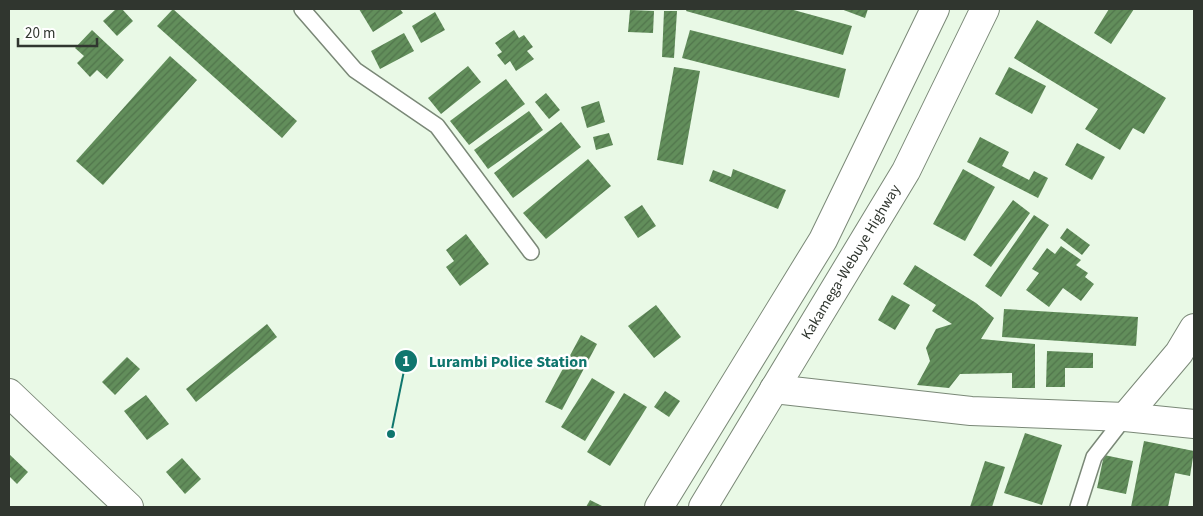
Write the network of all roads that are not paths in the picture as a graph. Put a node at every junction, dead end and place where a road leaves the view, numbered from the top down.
1 (302, 9) edge
2 (935, 9) edge
3 (985, 9) edge
4 (531, 252) dead end
5 (1194, 328) edge
6 (774, 389) junction
7 (9, 394) edge
8 (1125, 416) junction
9 (1194, 424) edge
10 (121, 505) edge
11 (659, 507) edge
12 (703, 507) edge
13 (1078, 507) edge

1 - 4 lane
2 - 11 main road
3 - 6 main road, Kakamega-Webuye Highway
5 - 8 main road
6 - 8 main road
6 - 12 main road, Kakamega-Webuye Highway
7 - 10 main road
8 - 9 main road
8 - 13 lane

